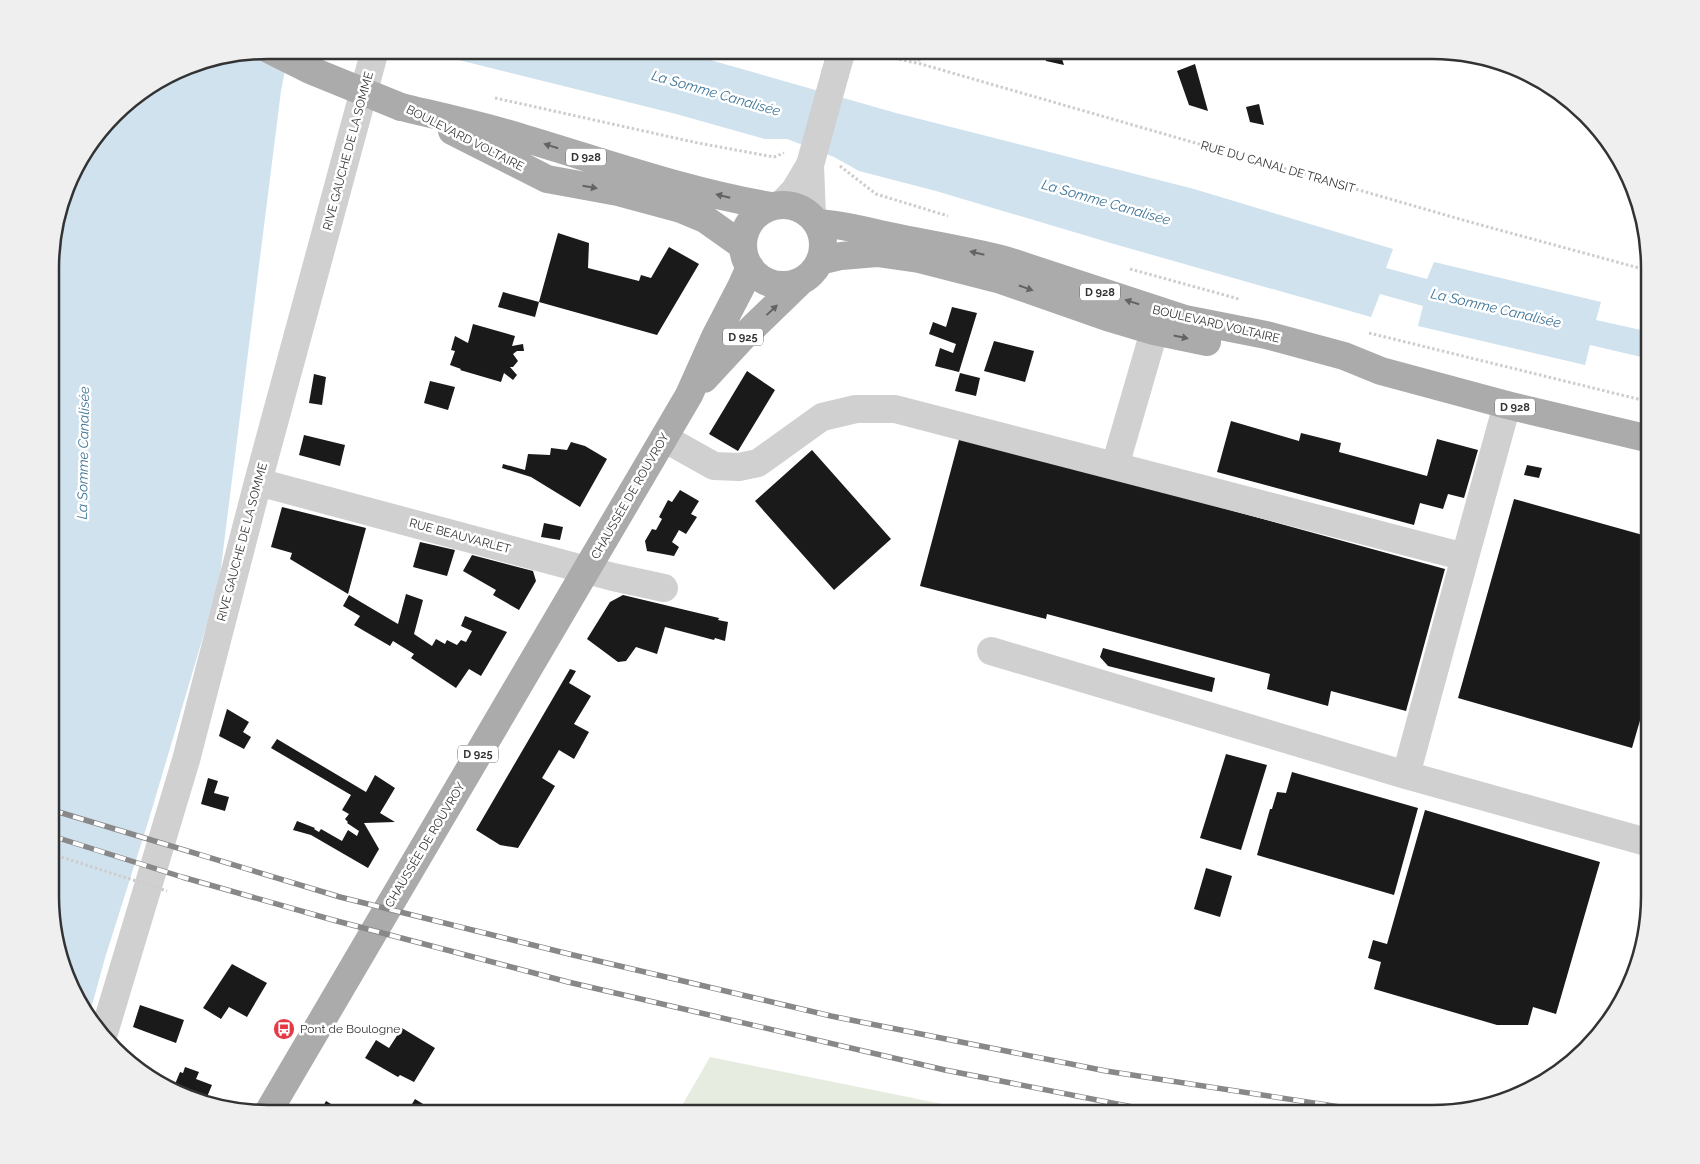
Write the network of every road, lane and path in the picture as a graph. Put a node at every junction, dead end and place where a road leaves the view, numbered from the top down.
1 (288, 59) edge
2 (372, 59) edge
3 (848, 59) edge
4 (919, 59) edge
5 (922, 64) junction
6 (401, 107) junction
7 (810, 165) junction
8 (776, 205) junction
9 (814, 220) junction
10 (747, 257) junction
11 (820, 261) junction
12 (1641, 269) edge
13 (801, 281) junction
14 (1157, 321) junction
15 (689, 395) junction
16 (1507, 405) junction
17 (1641, 437) edge
18 (664, 438) junction
19 (1115, 466) junction
20 (258, 482) junction
21 (1465, 557) junction
22 (587, 570) junction
23 (664, 588) dead end
24 (991, 651) dead end
25 (1406, 775) junction
26 (1641, 840) edge
27 (59, 856) edge
28 (167, 891) dead end
29 (106, 1027) edge
30 (272, 1105) edge

1 - 6 main road, D 928, bridge
2 - 20 street, RIVE GAUCHE DE LA SOMME
3 - 5 path, RUE DU CANAL DE TRANSIT
3 - 7 street, bridge
4 - 5 path
5 - 12 path, RUE DU CANAL DE TRANSIT
8 -> 6 main road, BOULEVARD VOLTAIRE / D 928
6 -> 10 main road, BOULEVARD VOLTAIRE / D 928
7 - 8 street
7 - 9 street
8 - 9 main road
8 - 10 main road
9 - 11 main road
14 -> 9 main road, BOULEVARD VOLTAIRE / D 928
10 - 13 main road
10 - 15 main road, CHAUSSÉE DE ROUVROY / D 925
11 - 13 main road
11 -> 14 main road, BOULEVARD VOLTAIRE / D 928
15 -> 13 main road, CHAUSSÉE DE ROUVROY / D 925
14 - 16 main road, BOULEVARD VOLTAIRE / D 928
14 - 19 street
15 - 18 main road, CHAUSSÉE DE ROUVROY / D 925
16 - 17 main road, BOULEVARD VOLTAIRE / D 928
16 - 21 street
18 - 19 street
18 - 22 main road, CHAUSSÉE DE ROUVROY / D 925
19 - 21 street
20 - 22 street, RUE BEAUVARLET
20 - 29 street, RIVE GAUCHE DE LA SOMME
21 - 25 street
22 - 23 street, RUE BEAUVARLET
22 - 30 main road, CHAUSSÉE DE ROUVROY / D 925
24 - 25 street
25 - 26 street
27 - 28 path, bridge

